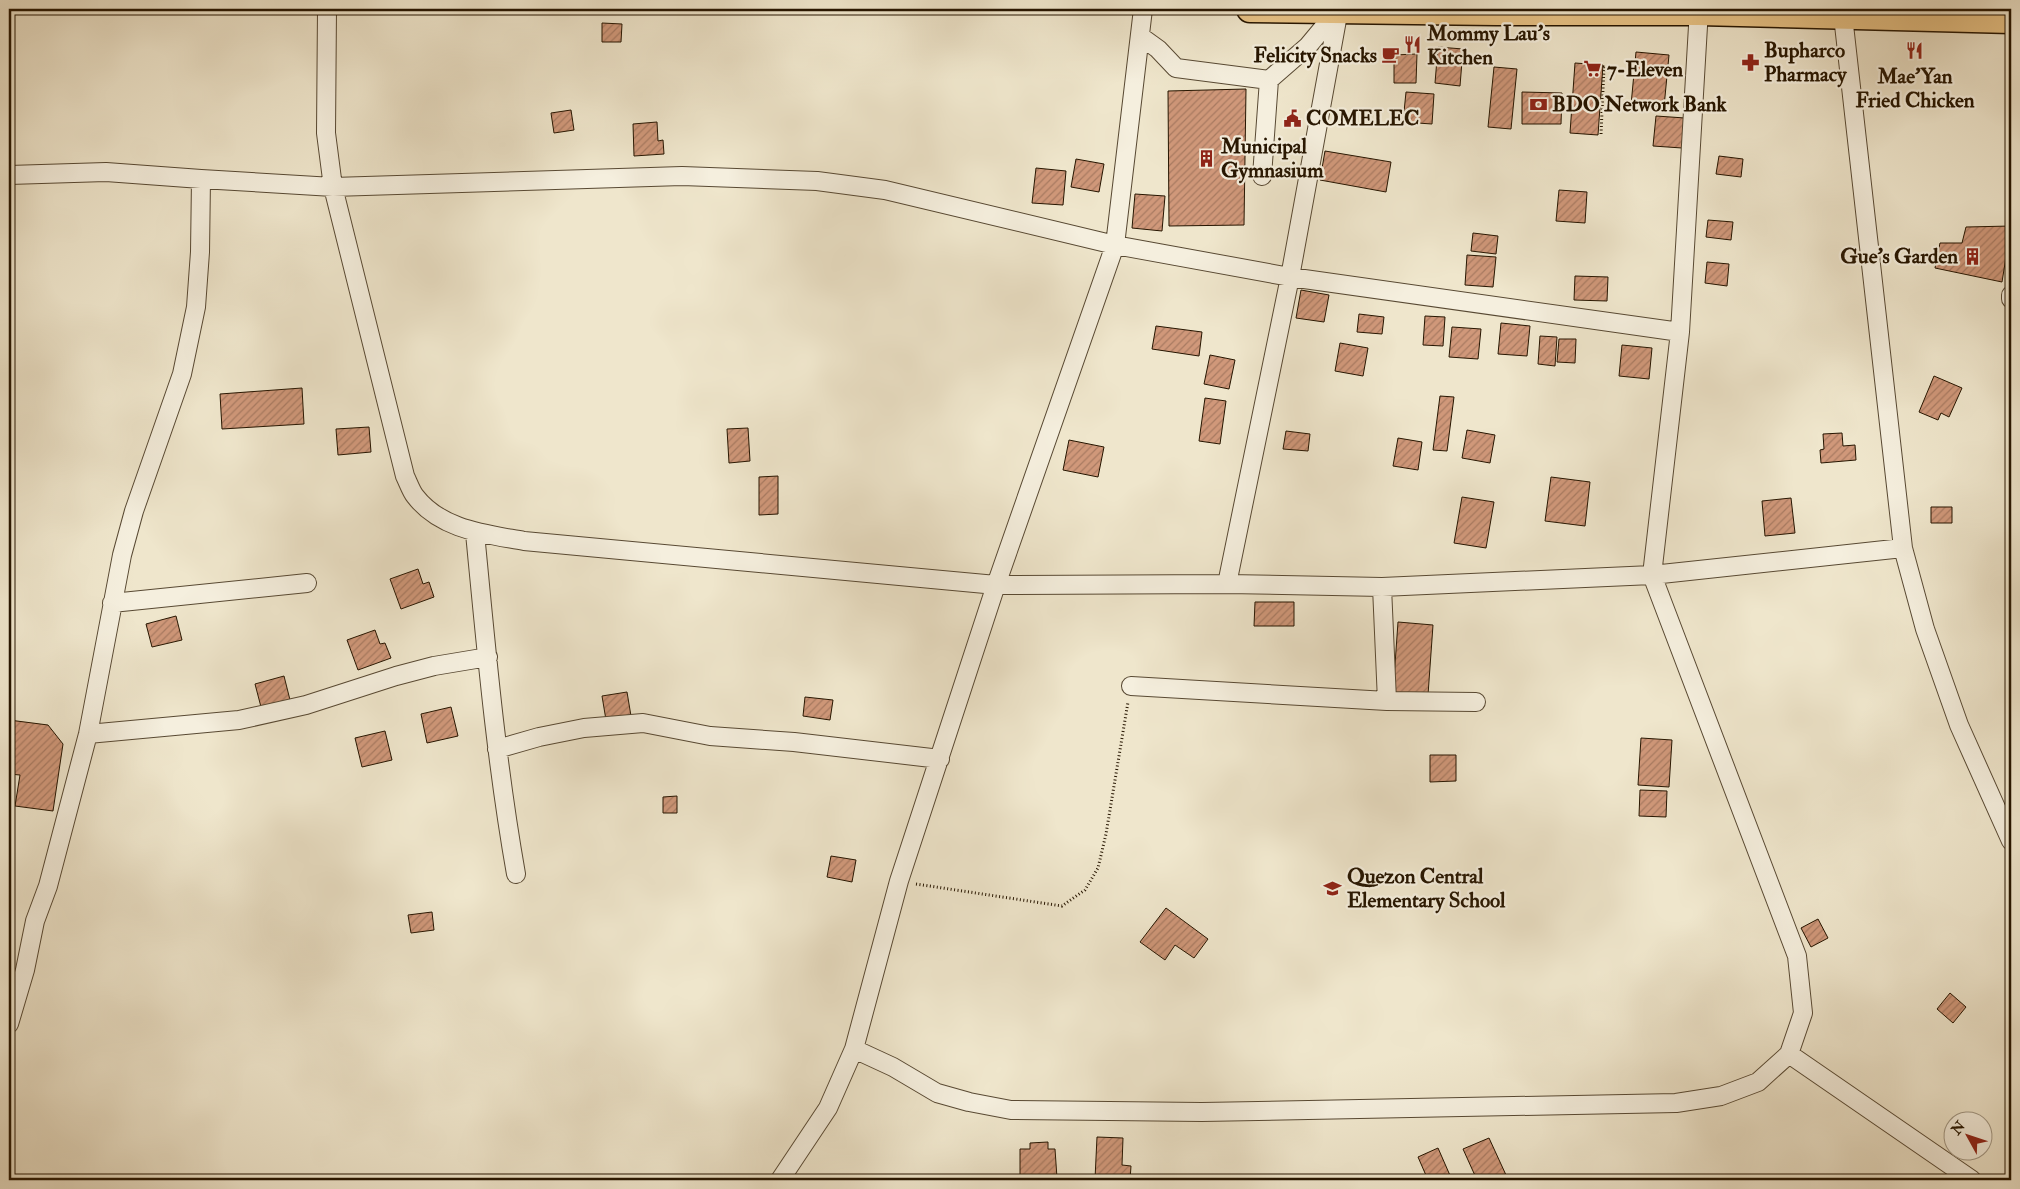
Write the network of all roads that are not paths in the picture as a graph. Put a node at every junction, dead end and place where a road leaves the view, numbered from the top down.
1 (328, 9) edge
2 (1143, 9) edge
3 (1250, 9) edge
4 (1339, 9) edge
5 (1598, 10) edge
6 (1699, 10) edge
7 (1811, 12) edge
8 (1843, 16) junction
9 (1999, 16) edge
10 (1140, 36) junction
11 (1269, 80) junction
12 (9, 175) edge
13 (1262, 176) dead end
14 (201, 180) junction
15 (333, 187) junction
16 (1115, 245) junction
17 (1290, 277) junction
18 (1680, 332) junction
19 (475, 533) junction
20 (1903, 548) junction
21 (1652, 575) junction
22 (307, 583) dead end
23 (996, 584) junction
24 (1227, 584) junction
25 (1382, 587) junction
26 (112, 603) junction
27 (488, 657) junction
28 (1131, 686) road end
29 (1387, 701) junction
30 (1476, 702) dead end
31 (88, 734) junction
32 (497, 749) junction
33 (940, 759) junction
34 (2011, 841) edge
35 (516, 874) dead end
36 (9, 1024) edge
37 (854, 1049) junction
38 (1789, 1054) junction
39 (780, 1180) edge
40 (1972, 1180) edge

1 - 15 street
2 - 10 street
3 - 4 highway
4 - 5 highway
4 - 11 street
4 - 17 street
5 - 6 highway
6 - 7 highway
6 - 18 street
7 - 8 highway
8 - 9 highway
8 - 20 street
10 - 11 street
10 - 16 street
11 - 13 street
12 - 14 street
14 - 15 street
14 - 26 street
15 - 16 street
15 - 19 street
16 - 17 street
16 - 23 street
17 - 18 street
17 - 24 street
18 - 21 street
19 - 23 street
19 - 27 street
20 - 21 street
20 - 34 street
21 - 25 street
21 - 38 street
22 - 26 street
23 - 24 street
23 - 33 street
24 - 25 street
25 - 29 street
26 - 31 street
27 - 31 street
27 - 32 street
28 - 29 street
29 - 30 street
31 - 36 street
32 - 33 street
32 - 35 street
33 - 37 street
37 - 38 street
37 - 39 street
38 - 40 street

